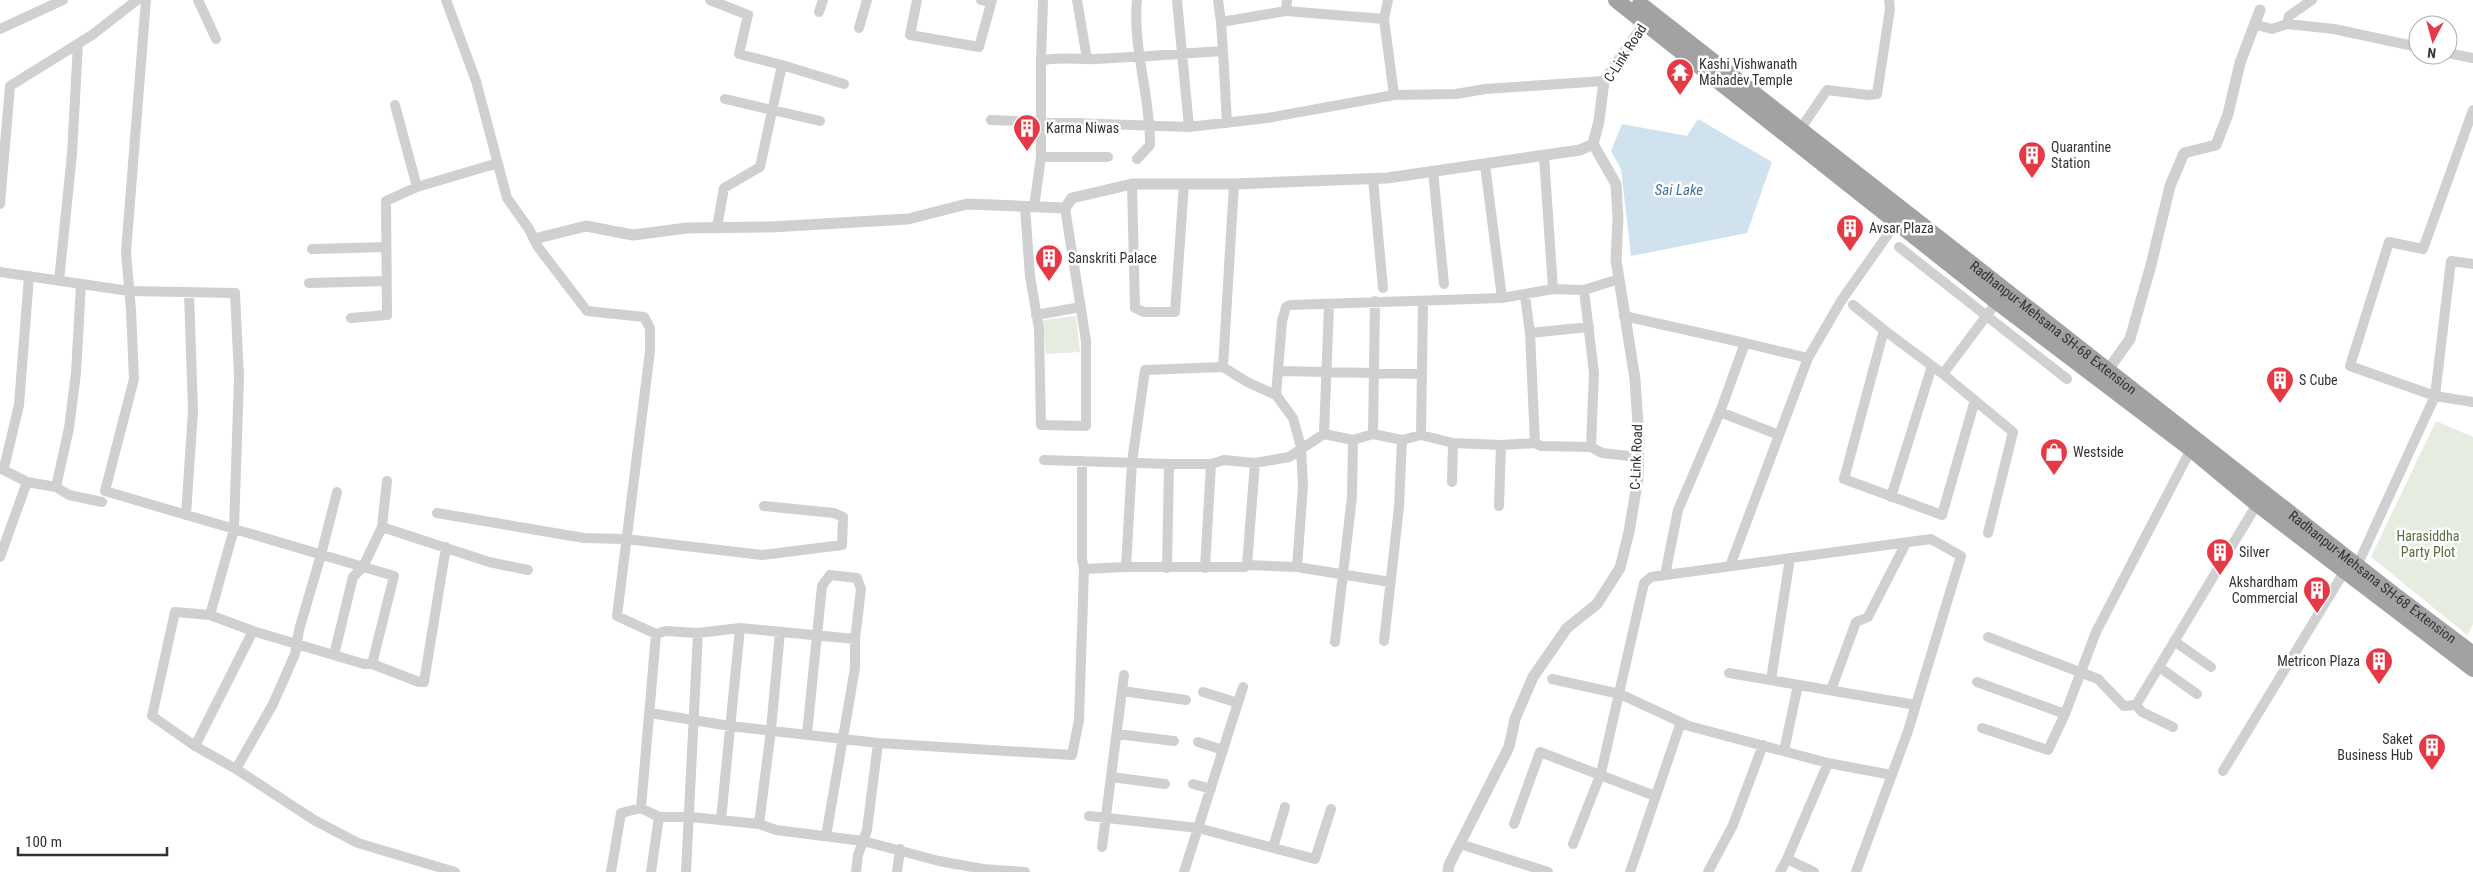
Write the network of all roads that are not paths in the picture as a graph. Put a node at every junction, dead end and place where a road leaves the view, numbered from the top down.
1 (63, 0) edge
2 (137, 0) edge
3 (146, 0) edge
4 (198, 0) edge
5 (446, 0) edge
6 (710, 0) edge
7 (823, 0) edge
8 (867, 0) edge
9 (917, 0) edge
10 (1043, 0) edge
11 (1077, 0) edge
12 (1137, 0) edge
13 (1177, 0) edge
14 (1218, 0) edge
15 (1287, 0) edge
16 (1388, 0) edge
17 (1616, 0) edge
18 (1634, 0) edge
19 (1889, 0) edge
20 (2312, 0) edge
21 (988, 1) edge
22 (2261, 5) edge
23 (1286, 11) junction
24 (819, 12) dead end
25 (1384, 19) junction
26 (1648, 19) junction
27 (1221, 22) junction
28 (2287, 24) junction
29 (2256, 25) junction
30 (859, 28) dead end
31 (0, 29) edge
32 (216, 39) dead end
33 (78, 44) junction
34 (2408, 45) edge
35 (1223, 51) junction
36 (1181, 54) junction
37 (2458, 55) edge
38 (1141, 57) junction
39 (2473, 58) edge
40 (1087, 59) junction
41 (1041, 61) junction
42 (782, 65) junction
43 (1604, 81) junction
44 (844, 84) dead end
45 (5, 87) edge
46 (1394, 95) junction
47 (725, 99) dead end
48 (395, 105) dead end
49 (772, 110) junction
50 (2473, 110) edge
51 (991, 120) dead end
52 (1041, 120) junction
53 (820, 121) dead end
54 (1227, 123) junction
55 (1151, 126) junction
56 (1189, 127) junction
57 (1796, 135) junction
58 (1593, 144) junction
59 (1108, 156) dead end
60 (1544, 156) junction
61 (1041, 157) junction
62 (1137, 159) dead end
63 (498, 163) junction
64 (1485, 165) junction
65 (1434, 172) junction
66 (1373, 179) junction
67 (1132, 184) junction
68 (1184, 184) junction
69 (1234, 184) junction
70 (418, 187) junction
71 (0, 204) edge
72 (1030, 207) junction
73 (1065, 208) junction
74 (1896, 223) junction
75 (718, 227) junction
76 (534, 239) junction
77 (386, 247) junction
78 (1899, 247) dead end
79 (312, 249) dead end
80 (2473, 264) edge
81 (0, 272) edge
82 (29, 276) junction
83 (1619, 278) junction
84 (59, 281) junction
85 (386, 281) junction
86 (309, 283) dead end
87 (81, 284) junction
88 (1444, 284) dead end
89 (1383, 288) dead end
90 (1553, 289) junction
91 (1584, 290) junction
92 (129, 291) junction
93 (189, 293) junction
94 (1525, 296) junction
95 (1502, 298) junction
96 (1375, 301) junction
97 (1423, 302) junction
98 (1997, 303) junction
99 (1329, 305) junction
100 (1081, 306) junction
101 (1853, 306) dead end
102 (1036, 315) junction
103 (1624, 316) junction
104 (351, 318) dead end
105 (1588, 327) junction
106 (1884, 330) junction
107 (1530, 333) junction
108 (1745, 343) junction
109 (1808, 358) junction
110 (1932, 366) junction
111 (1223, 367) junction
112 (2108, 370) junction
113 (1278, 371) junction
114 (1326, 371) junction
115 (1374, 372) junction
116 (1422, 374) junction
117 (1943, 374) junction
118 (2067, 379) dead end
119 (1276, 395) junction
120 (2435, 396) junction
121 (1975, 400) junction
122 (2473, 402) edge
123 (1720, 412) junction
124 (1324, 434) junction
125 (1373, 434) junction
126 (1421, 435) junction
127 (1779, 435) junction
128 (1353, 440) junction
129 (1402, 440) junction
130 (1453, 443) junction
131 (1535, 443) junction
132 (1501, 446) junction
133 (1301, 447) junction
134 (1591, 447) junction
135 (2191, 449) junction
136 (1638, 457) junction
137 (1044, 460) dead end
138 (1082, 461) junction
139 (1132, 462) junction
140 (1256, 463) junction
141 (1169, 464) junction
142 (1211, 464) junction
143 (2, 468) edge
144 (387, 481) dead end
145 (27, 482) junction
146 (1452, 482) dead end
147 (56, 487) junction
148 (337, 492) dead end
149 (1891, 497) junction
150 (102, 502) dead end
151 (2257, 504) junction
152 (764, 506) dead end
153 (1499, 506) dead end
154 (437, 513) dead end
155 (186, 515) junction
156 (382, 527) junction
157 (234, 529) junction
158 (1988, 533) dead end
159 (626, 539) junction
160 (1906, 543) junction
161 (446, 548) junction
162 (321, 555) junction
163 (0, 557) edge
164 (1790, 558) junction
165 (1247, 564) junction
166 (1126, 566) junction
167 (1730, 566) junction
168 (363, 567) junction
169 (1167, 568) junction
170 (1205, 568) junction
171 (1297, 568) junction
172 (1084, 569) junction
173 (2351, 569) junction
174 (528, 570) dead end
175 (1343, 575) junction
176 (1665, 575) junction
177 (1390, 582) junction
178 (210, 616) junction
179 (740, 628) junction
180 (254, 631) junction
181 (780, 632) junction
182 (656, 634) junction
183 (698, 634) junction
184 (818, 635) junction
185 (1988, 637) dead end
186 (855, 639) junction
187 (1384, 641) dead end
188 (2174, 641) junction
189 (1335, 642) dead end
190 (297, 643) junction
191 (2473, 654) edge
192 (334, 655) junction
193 (372, 664) junction
194 (2159, 667) junction
195 (2211, 667) dead end
196 (2473, 669) edge
197 (2079, 672) junction
198 (1729, 673) dead end
199 (1124, 675) dead end
200 (1552, 680) dead end
201 (1771, 680) junction
202 (1977, 682) dead end
203 (1798, 685) junction
204 (1244, 687) dead end
205 (1831, 690) junction
206 (1122, 691) junction
207 (1203, 692) dead end
208 (1620, 694) junction
209 (2197, 694) dead end
210 (1186, 700) dead end
211 (1238, 703) junction
212 (1916, 705) junction
213 (2136, 705) junction
214 (650, 713) junction
215 (2065, 714) junction
216 (693, 720) junction
217 (1681, 722) junction
218 (730, 726) junction
219 (2173, 727) dead end
220 (1982, 728) dead end
221 (771, 730) junction
222 (808, 734) junction
223 (1116, 734) junction
224 (843, 738) junction
225 (1174, 741) dead end
226 (878, 742) junction
227 (1198, 742) dead end
228 (1763, 745) junction
229 (195, 746) junction
230 (1224, 750) junction
231 (1784, 751) junction
232 (1828, 762) junction
233 (236, 769) junction
234 (2223, 771) dead end
235 (1601, 774) junction
236 (1892, 775) junction
237 (1111, 776) junction
238 (1165, 784) dead end
239 (1193, 784) dead end
240 (1211, 789) junction
241 (1656, 796) junction
242 (1285, 807) dead end
243 (641, 808) junction
244 (1332, 809) dead end
245 (1089, 816) dead end
246 (659, 817) junction
247 (691, 817) junction
248 (1106, 818) junction
249 (722, 820) junction
250 (759, 824) junction
251 (1514, 824) dead end
252 (1198, 828) junction
253 (826, 836) junction
254 (863, 841) junction
255 (1460, 844) junction
256 (1573, 844) dead end
257 (1102, 847) dead end
258 (1273, 848) junction
259 (900, 849) junction
260 (1787, 859) junction
261 (939, 860) junction
262 (983, 870) edge
263 (455, 872) edge
264 (611, 872) edge
265 (651, 872) edge
266 (686, 872) edge
267 (856, 872) edge
268 (897, 872) edge
269 (938, 872) edge
270 (1025, 872) edge
271 (1184, 872) edge
272 (1448, 872) edge
273 (1548, 872) edge
274 (1630, 872) edge
275 (1708, 872) edge
276 (1780, 872) edge
277 (1814, 872) edge
278 (1856, 872) edge

1 - 31 street
2 - 33 street
3 - 92 street
4 - 32 street
5 - 63 street
6 - 42 street
7 - 24 street
8 - 30 street
9 - 21 street
10 - 41 street
11 - 40 street
12 - 38 street
13 - 36 street
14 - 27 street
15 - 23 street
16 - 25 street
17 - 26 highway
18 - 26 highway, Radhanpur-Mehsana SH-68 Extension
19 - 57 street
20 - 28 street
22 - 29 street
23 - 25 street
23 - 27 street
25 - 46 street
26 - 43 street, C-Link Road
26 - 57 highway, Radhanpur-Mehsana SH-68 Extension
27 - 35 street
28 - 29 street
28 - 34 street
29 - 112 street
33 - 45 street
33 - 84 street
35 - 36 street
35 - 54 street
36 - 38 street
36 - 56 street
37 - 39 street
38 - 40 street
38 - 55 street
40 - 41 street
41 - 52 street
42 - 44 street
42 - 49 street
43 - 46 street
43 - 58 street, C-Link Road
45 - 71 street
46 - 54 street
47 - 49 street
48 - 70 street
49 - 53 street
49 - 75 street
50 - 120 street
51 - 52 street
52 - 55 street
52 - 61 street
54 - 56 street
55 - 56 street
55 - 62 street
57 - 74 highway
57 - 98 highway, Radhanpur-Mehsana SH-68 Extension
58 - 60 street
58 - 83 street, C-Link Road
59 - 61 street
60 - 64 street
60 - 90 street
61 - 72 street
63 - 70 street
63 - 76 street
64 - 65 street
64 - 95 street
65 - 66 street
65 - 88 street
66 - 69 street
66 - 89 street
67 - 68 street
67 - 68 street
67 - 73 street
68 - 69 street
69 - 111 street
70 - 77 street
72 - 73 street
72 - 75 street
72 - 102 street
73 - 100 street
74 - 98 highway
74 - 109 street
75 - 76 street
76 - 159 street
77 - 79 street
77 - 85 street
78 - 98 street
80 - 120 street
81 - 82 street
82 - 84 street
82 - 143 street
83 - 91 street
83 - 103 street, C-Link Road
84 - 87 street
85 - 86 street
85 - 104 street
87 - 92 street
87 - 147 street
90 - 91 street
90 - 94 street
91 - 105 street
92 - 93 street
92 - 155 street
93 - 155 street
93 - 157 street
94 - 95 street
94 - 107 street
95 - 97 street
96 - 97 street
96 - 99 street
96 - 115 street
97 - 116 street
98 - 112 highway, Radhanpur-Mehsana SH-68 Extension
98 - 117 street
98 - 118 street
98 - 135 highway
99 - 113 street
99 - 114 street
100 - 102 street
100 - 102 street
101 - 106 street
103 - 108 street
103 - 136 street, C-Link Road
105 - 107 street
105 - 134 street
106 - 110 street
106 - 149 street
107 - 131 street
108 - 109 street
108 - 123 street
109 - 127 street
110 - 117 street
110 - 149 street
111 - 119 street
111 - 139 street
112 - 173 highway, Radhanpur-Mehsana SH-68 Extension
113 - 114 street
113 - 119 street
114 - 115 street
114 - 124 street
115 - 116 street
115 - 125 street
116 - 126 street
117 - 121 street
119 - 133 street
120 - 122 street
120 - 173 street
121 - 149 street
121 - 158 street
123 - 127 street
123 - 176 street
124 - 128 street
124 - 133 street
125 - 128 street
125 - 129 street
126 - 129 street
126 - 130 street
127 - 167 street
128 - 175 street
129 - 177 street
130 - 132 street
130 - 146 street
131 - 132 street
131 - 134 street
132 - 153 street
133 - 140 street
133 - 171 street
134 - 136 street
135 - 151 highway
135 - 197 street
136 - 255 street, C-Link Road
137 - 138 street
138 - 139 street
138 - 172 street
139 - 141 street
139 - 166 street
140 - 142 street
140 - 165 street
141 - 142 street
141 - 169 street
142 - 170 street
143 - 145 street
144 - 156 street
145 - 147 street
145 - 163 street
147 - 150 street
148 - 162 street
151 - 173 highway
151 - 188 street
152 - 159 street
154 - 159 street
155 - 157 street
156 - 161 street
156 - 168 street
157 - 162 street
157 - 178 street
159 - 182 street
160 - 164 street
160 - 205 street
160 - 212 street
161 - 174 street
161 - 193 street
162 - 168 street
162 - 190 street
164 - 167 street
164 - 201 street
165 - 170 street
165 - 171 street
166 - 169 street
166 - 172 street
167 - 176 street
168 - 192 street
168 - 193 street
169 - 170 street
171 - 175 street
172 - 226 street
173 - 191 highway, Radhanpur-Mehsana SH-68 Extension
173 - 196 highway
173 - 234 street
175 - 177 street
175 - 189 street
176 - 208 street
177 - 187 street
178 - 180 street
178 - 229 street
179 - 181 street
179 - 183 street
179 - 218 street
180 - 190 street
180 - 229 street
181 - 184 street
181 - 221 street
182 - 183 street
182 - 214 street
183 - 216 street
184 - 186 street
184 - 186 street
184 - 222 street
185 - 197 street
186 - 224 street
188 - 194 street
188 - 195 street
190 - 192 street
190 - 233 street
192 - 193 street
194 - 209 street
194 - 213 street
197 - 213 street
197 - 215 street
198 - 201 street
199 - 206 street
200 - 208 street
201 - 203 street
202 - 215 street
203 - 205 street
203 - 231 street
204 - 211 street
205 - 212 street
206 - 210 street
206 - 223 street
207 - 211 street
208 - 217 street
208 - 235 street
211 - 230 street
212 - 236 street
213 - 219 street
214 - 216 street
214 - 243 street
215 - 220 street
216 - 218 street
216 - 247 street
217 - 228 street
217 - 241 street
218 - 221 street
218 - 249 street
221 - 222 street
221 - 250 street
222 - 224 street
223 - 225 street
223 - 237 street
224 - 226 street
224 - 253 street
226 - 254 street
227 - 230 street
228 - 231 street
228 - 275 street
229 - 233 street
230 - 240 street
231 - 232 street
232 - 236 street
232 - 260 street
233 - 263 street
235 - 241 street
235 - 251 street
235 - 256 street
236 - 278 street
237 - 238 street
237 - 248 street
239 - 240 street
240 - 252 street
241 - 274 street
242 - 258 street
243 - 246 street
243 - 264 street
244 - 258 street
245 - 248 street
246 - 247 street
246 - 265 street
247 - 249 street
247 - 266 street
248 - 252 street
248 - 257 street
249 - 250 street
250 - 253 street
252 - 258 street
252 - 271 street
253 - 254 street
254 - 259 street
254 - 267 street
255 - 272 street, C-Link Road
255 - 273 street
259 - 261 street
259 - 268 street
260 - 276 street
260 - 277 street
261 - 262 street
261 - 269 street
262 - 270 street

